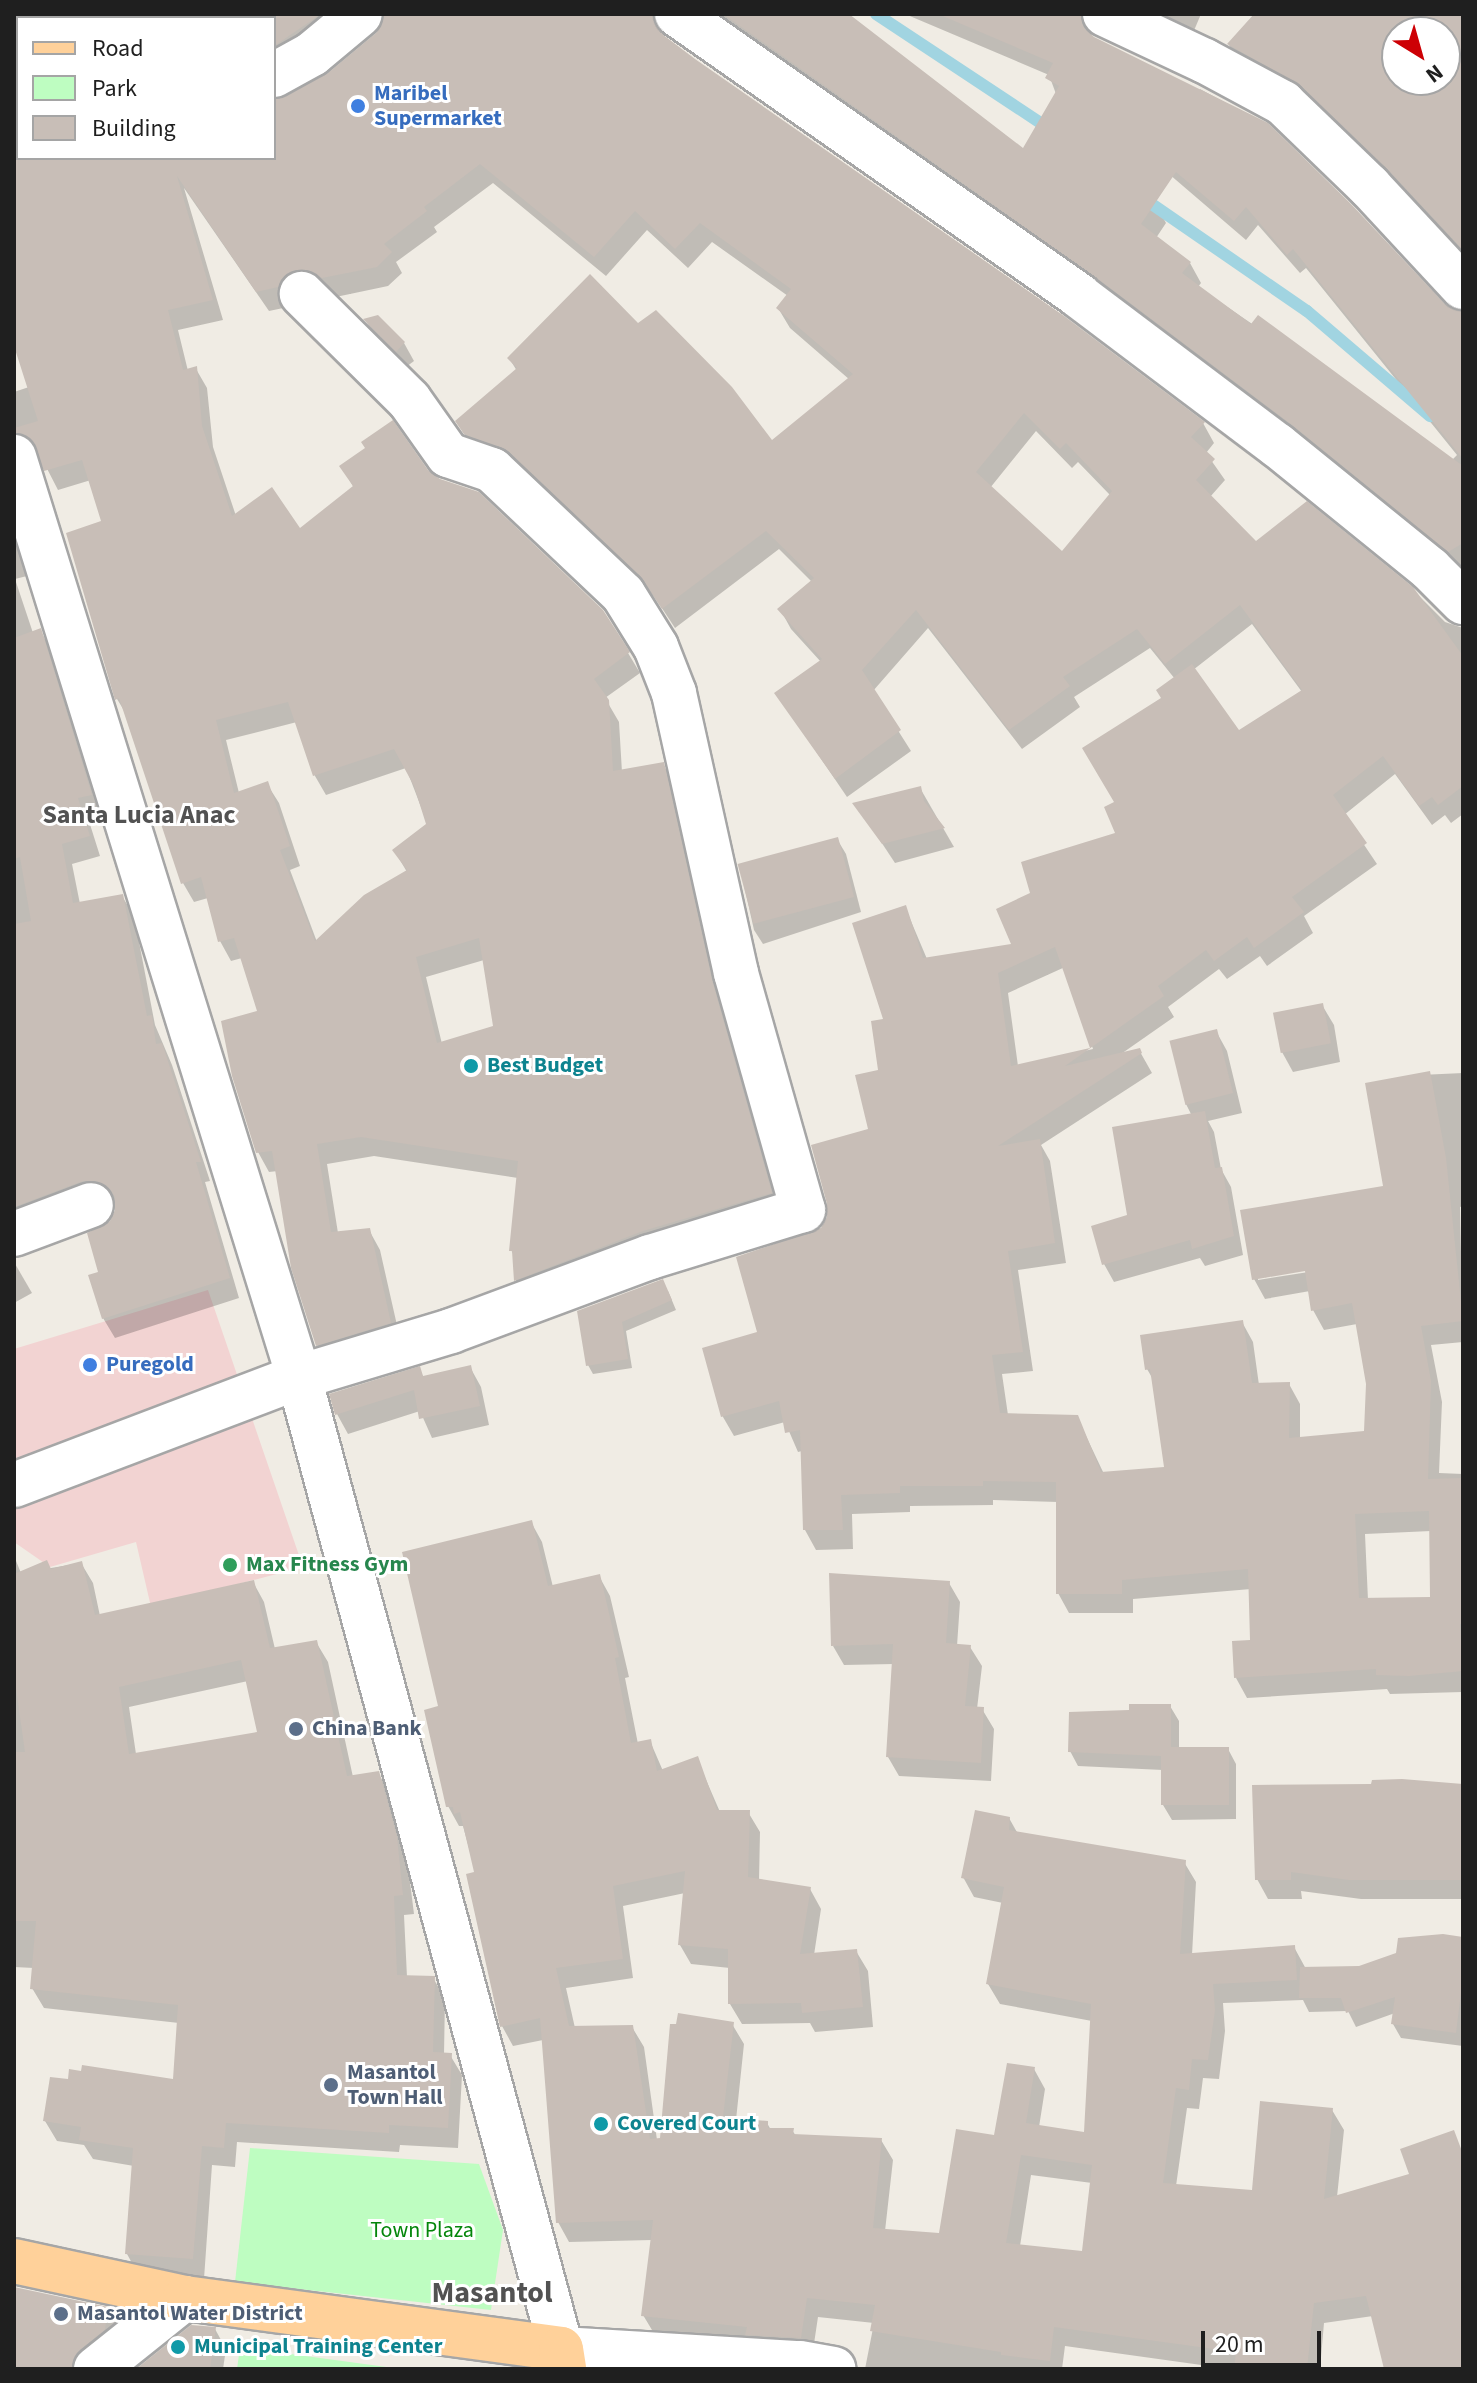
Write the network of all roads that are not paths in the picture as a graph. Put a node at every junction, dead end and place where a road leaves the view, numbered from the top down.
1 (360, 14) edge
2 (677, 14) edge
3 (1105, 14) edge
4 (276, 74) edge
5 (1460, 276) edge
6 (302, 294) dead end
7 (14, 457) edge
8 (1446, 560) edge
9 (31, 570) edge
10 (1463, 602) edge
11 (91, 1205) dead end
12 (14, 1234) edge
13 (299, 1377) junction
14 (14, 1485) edge
15 (14, 2261) edge
16 (185, 2298) junction
17 (562, 2359) edge
18 (96, 2369) edge
19 (833, 2369) edge

1 - 4 street
2 - 8 street
3 - 5 street
6 - 13 street
7 - 9 street
8 - 10 street
9 - 13 street
11 - 12 street
13 - 14 street
13 - 17 street
15 - 16 main road
16 - 17 main road
16 - 18 street
17 - 19 street

